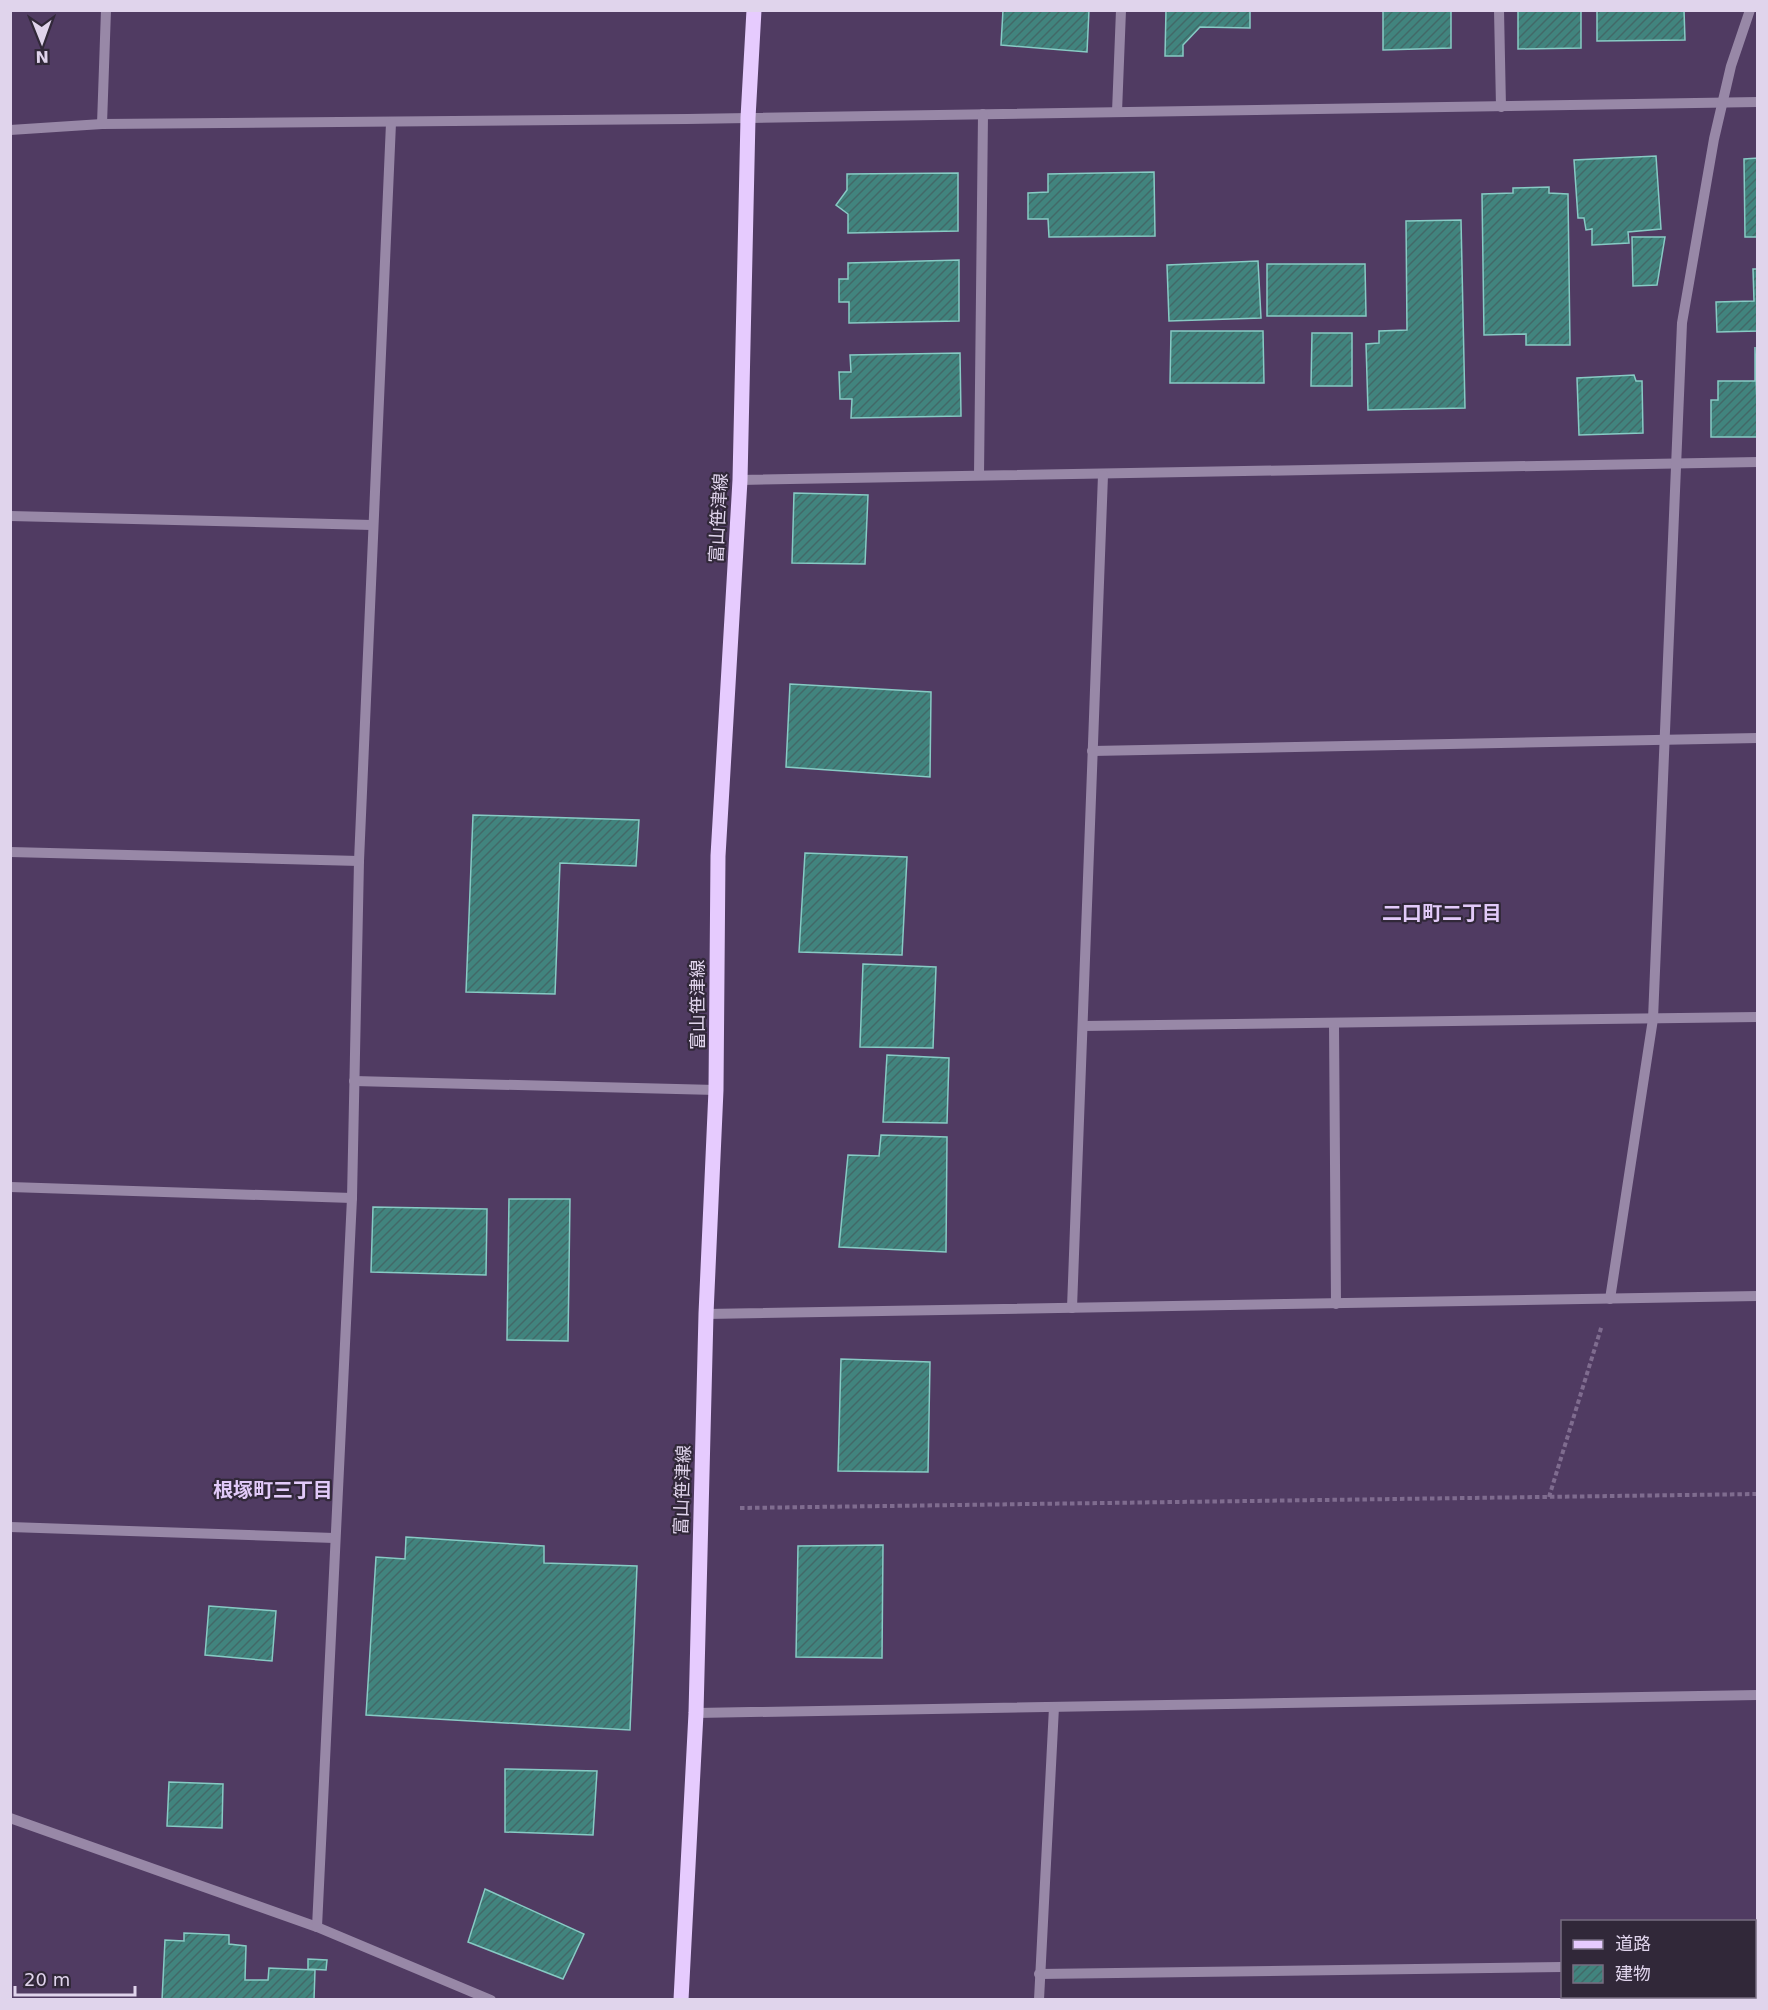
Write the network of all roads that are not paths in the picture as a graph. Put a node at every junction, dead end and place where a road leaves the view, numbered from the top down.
1 (106, 10) edge
2 (754, 10) edge
3 (1121, 10) edge
4 (1499, 10) edge
5 (1750, 10) edge
6 (1758, 102) edge
7 (1724, 103) junction
8 (1501, 106) junction
9 (1117, 112) junction
10 (983, 114) junction
11 (748, 118) junction
12 (390, 123) junction
13 (102, 124) junction
14 (10, 130) edge
15 (1758, 462) edge
16 (1674, 463) junction
17 (979, 475) junction
18 (1103, 475) junction
19 (740, 480) junction
20 (10, 516) edge
21 (372, 525) junction
22 (1758, 738) edge
23 (1665, 739) junction
24 (1092, 751) junction
25 (10, 852) edge
26 (360, 861) junction
27 (1758, 1017) edge
28 (1653, 1019) junction
29 (1334, 1023) junction
30 (1083, 1026) junction
31 (354, 1081) junction
32 (716, 1090) junction
33 (10, 1187) edge
34 (352, 1198) junction
35 (1758, 1296) edge
36 (1610, 1299) junction
37 (1336, 1304) junction
38 (1072, 1308) junction
39 (706, 1314) junction
40 (10, 1527) edge
41 (334, 1538) junction
42 (1758, 1695) edge
43 (1054, 1707) junction
44 (696, 1713) junction
45 (10, 1818) edge
46 (317, 1927) junction
47 (1561, 1967) edge
48 (1039, 1974) junction
49 (491, 2000) edge
50 (681, 2000) edge
51 (1039, 2000) edge

1 - 13 street
2 - 11 main road, 富山笹津線
3 - 9 street
4 - 8 street
5 - 7 street
6 - 7 street
7 - 8 street
7 - 16 street
8 - 9 street
9 - 10 street
10 - 11 street
10 - 17 street
11 - 12 street
11 - 19 main road, 富山笹津線
12 - 13 street
12 - 21 street
13 - 14 street
15 - 16 street
16 - 18 street
16 - 23 street
17 - 18 street
17 - 19 street
18 - 24 street
19 - 32 main road, 富山笹津線
20 - 21 street
21 - 26 street
22 - 23 street
23 - 24 street
23 - 28 street
24 - 30 street
25 - 26 street
26 - 31 street
27 - 28 street
28 - 29 street
28 - 36 street
29 - 30 street
29 - 37 street
30 - 38 street
31 - 32 street
31 - 34 street
32 - 39 main road, 富山笹津線
33 - 34 street
34 - 41 street
35 - 36 street
36 - 37 street
37 - 38 street
38 - 39 street
39 - 44 main road, 富山笹津線
40 - 41 street
41 - 46 street
42 - 43 street
43 - 44 street
43 - 48 street
44 - 50 main road, 富山笹津線
45 - 46 street
46 - 49 street
47 - 48 street
48 - 51 street

